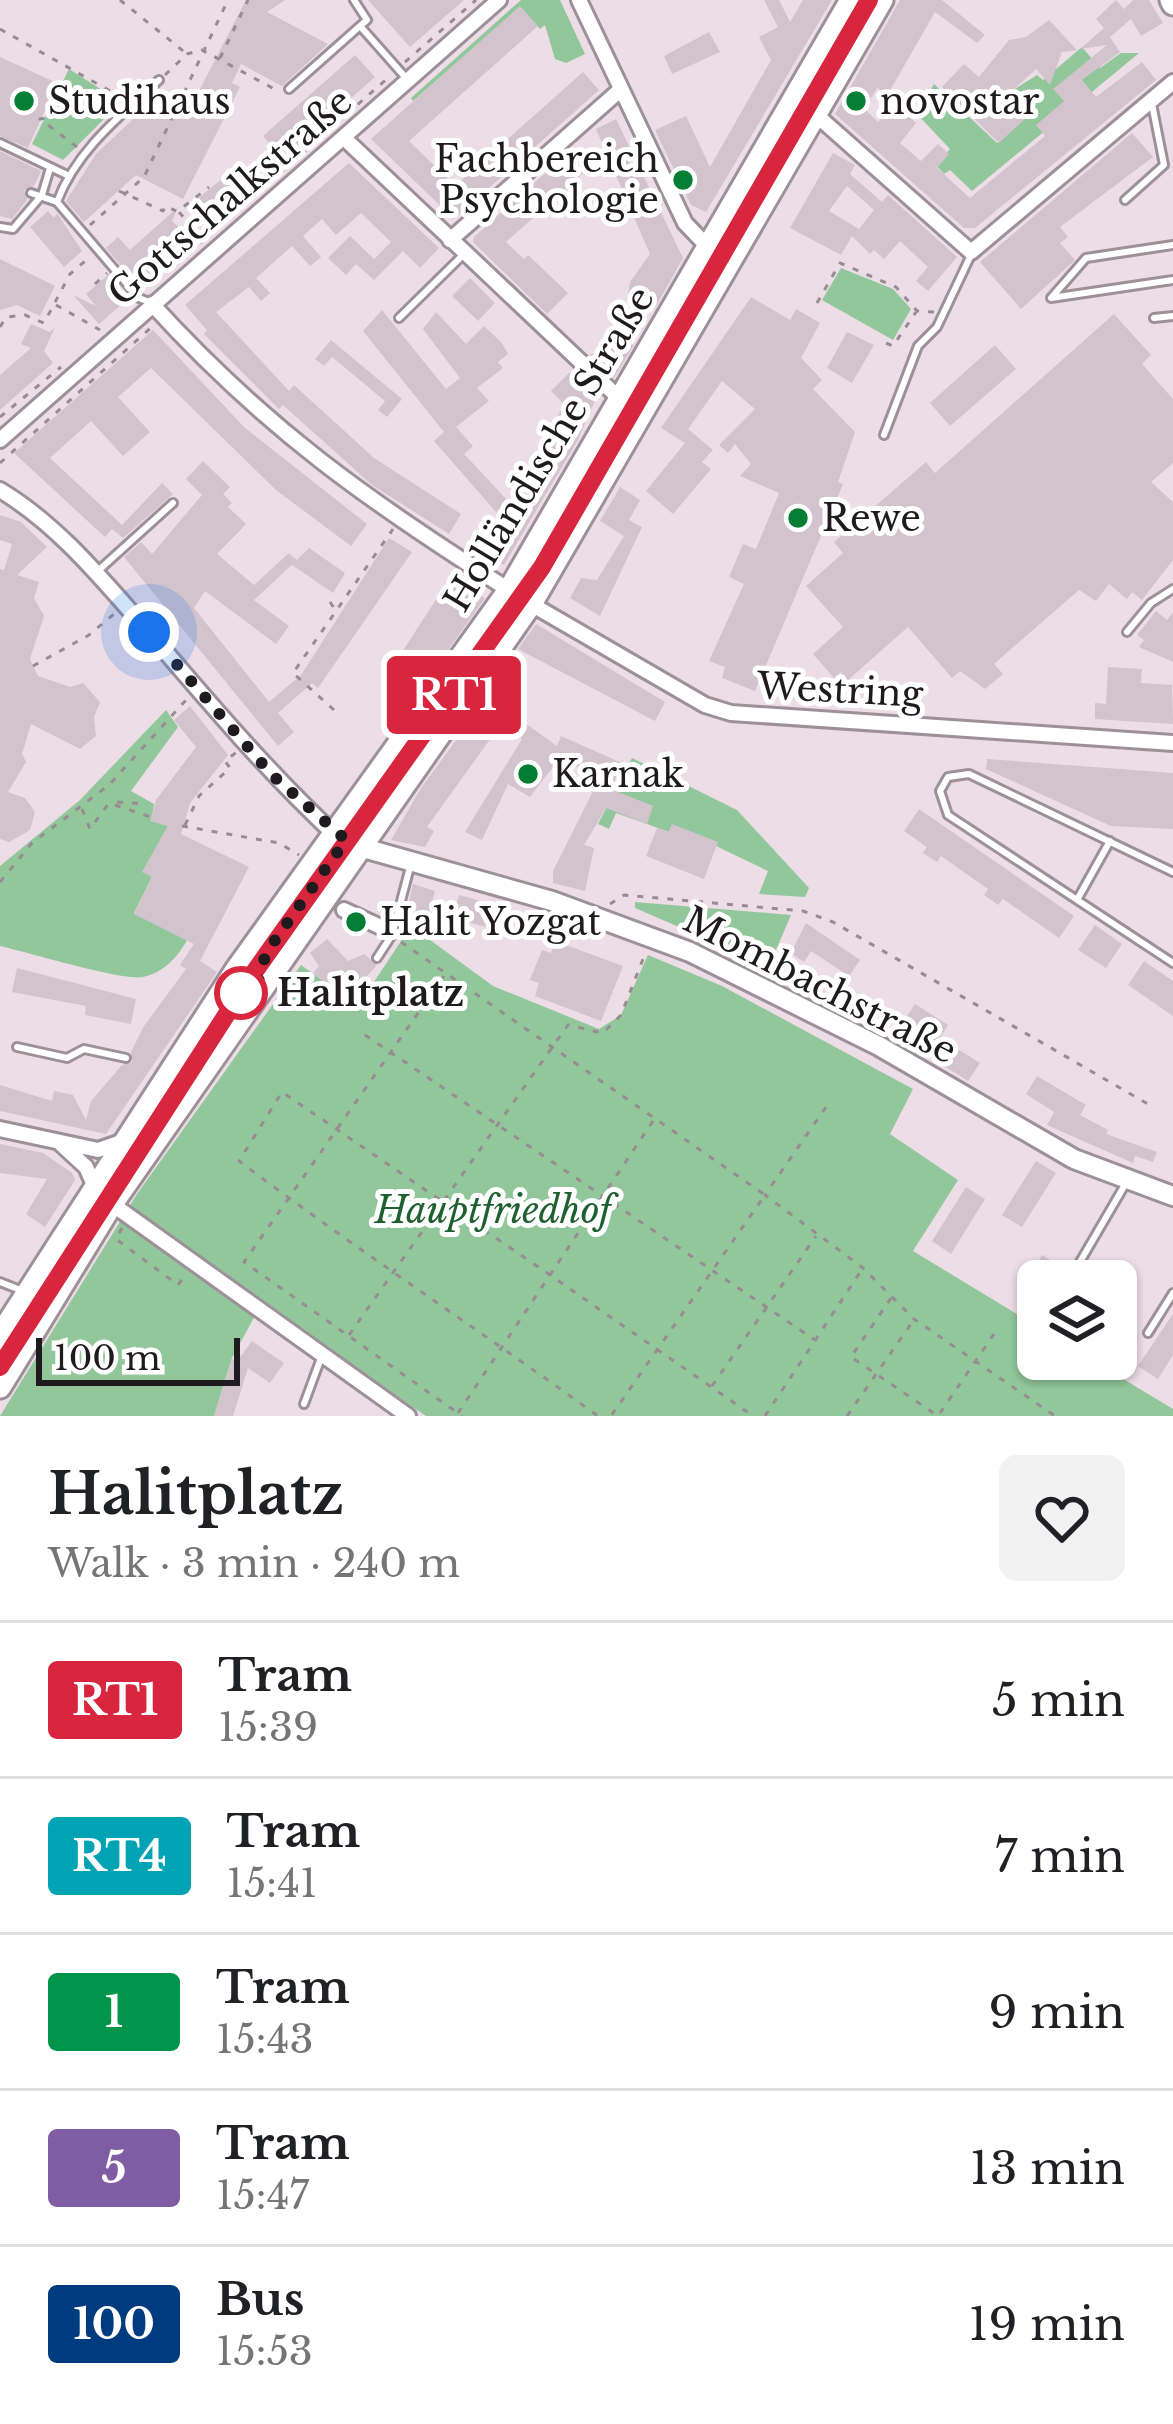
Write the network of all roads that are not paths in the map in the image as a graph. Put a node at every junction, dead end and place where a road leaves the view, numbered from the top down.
1 (354, 0) edge
2 (499, 0) edge
3 (579, 0) edge
4 (851, 0) edge
5 (882, 0) edge
6 (360, 26) junction
7 (403, 75) junction
8 (159, 80) road end
9 (1173, 82) edge
10 (289, 89) road end
11 (620, 89) junction
12 (1151, 100) junction
13 (814, 113) junction
14 (344, 138) junction
15 (0, 143) edge
16 (50, 168) junction
17 (67, 175) junction
18 (31, 193) dead end
19 (42, 195) junction
20 (1125, 200) dead end
21 (57, 202) junction
22 (0, 227) edge
23 (450, 240) junction
24 (1173, 245) edge
25 (709, 248) junction
26 (971, 252) junction
27 (464, 253) junction
28 (1173, 280) edge
29 (157, 309) junction
30 (1173, 316) edge
31 (399, 318) dead end
32 (1154, 319) dead end
33 (621, 400) junction
34 (884, 435) dead end
35 (0, 440) edge
36 (0, 490) edge
37 (173, 503) dead end
38 (97, 573) junction
39 (1173, 589) edge
40 (509, 590) junction
41 (531, 604) junction
42 (1127, 632) dead end
43 (1173, 743) edge
44 (346, 840) junction
45 (1110, 842) junction
46 (411, 863) junction
47 (1173, 872) edge
48 (1077, 900) junction
49 (344, 910) dead end
50 (387, 932) junction
51 (266, 953) junction
52 (377, 958) dead end
53 (1173, 963) edge
54 (236, 970) junction
55 (253, 1001) junction
56 (17, 1047) dead end
57 (126, 1058) dead end
58 (0, 1129) edge
59 (57, 1141) junction
60 (116, 1151) junction
61 (1128, 1180) junction
62 (94, 1186) junction
63 (1173, 1196) edge
64 (121, 1211) junction
65 (1081, 1260) edge
66 (0, 1282) edge
67 (26, 1293) junction
68 (1173, 1293) edge
69 (1148, 1333) dead end
70 (0, 1335) edge
71 (322, 1354) junction
72 (0, 1387) edge
73 (304, 1404) dead end
74 (408, 1416) edge

1 - 6 lane
2 - 7 street, Gottschalkstraße
3 - 11 street
4 - 25 main road, Holländische Straße
5 - 13 main road, Holländische Straße
6 - 7 lane
6 - 10 lane
7 - 14 street, Gottschalkstraße
8 - 17 lane
9 - 12 street
11 - 23 street
11 - 25 street
12 - 20 lane
12 - 26 street
13 - 26 street
13 - 41 main road, Holländische Straße
14 - 23 street
14 - 29 street, Gottschalkstraße
15 - 16 lane
16 - 17 lane
16 - 19 lane
17 - 21 lane
18 - 19 lane
19 - 21 lane
19 - 22 lane
21 - 29 lane
23 - 27 street
24 - 28 lane
25 - 33 main road, Holländische Straße
26 - 34 lane
27 - 31 lane
27 - 33 street
29 - 35 street, Gottschalkstraße
29 - 40 street
30 - 32 lane
33 - 40 main road, Holländische Straße
36 - 38 street, Mombachstraße
37 - 38 lane
38 - 44 street, Mombachstraße
39 - 42 lane
40 - 44 main road, Holländische Straße
41 - 43 street, Westring
41 - 44 main road, Holländische Straße
44 - 46 street, Mombachstraße
44 - 51 lane
44 - 54 main road, Holländische Straße
44 - 55 main road, Holländische Straße
45 - 47 lane
45 - 48 lane
45 - 48 lane
46 - 50 lane
46 - 61 street, Mombachstraße
48 - 53 lane
49 - 50 street
50 - 52 lane
51 - 54 lane
51 - 55 lane
54 - 60 main road, Holländische Straße
55 - 64 main road, Holländische Straße
56 - 57 lane
58 - 59 street
59 - 60 street
59 - 62 street
60 - 62 main road, Holländische Straße
60 - 64 street
61 - 63 street, Mombachstraße
61 - 65 lane
62 - 67 main road, Holländische Straße
64 - 71 street
64 - 72 main road, Holländische Straße
66 - 67 lane
67 - 70 main road, Holländische Straße
68 - 69 lane
71 - 73 lane
71 - 74 street

